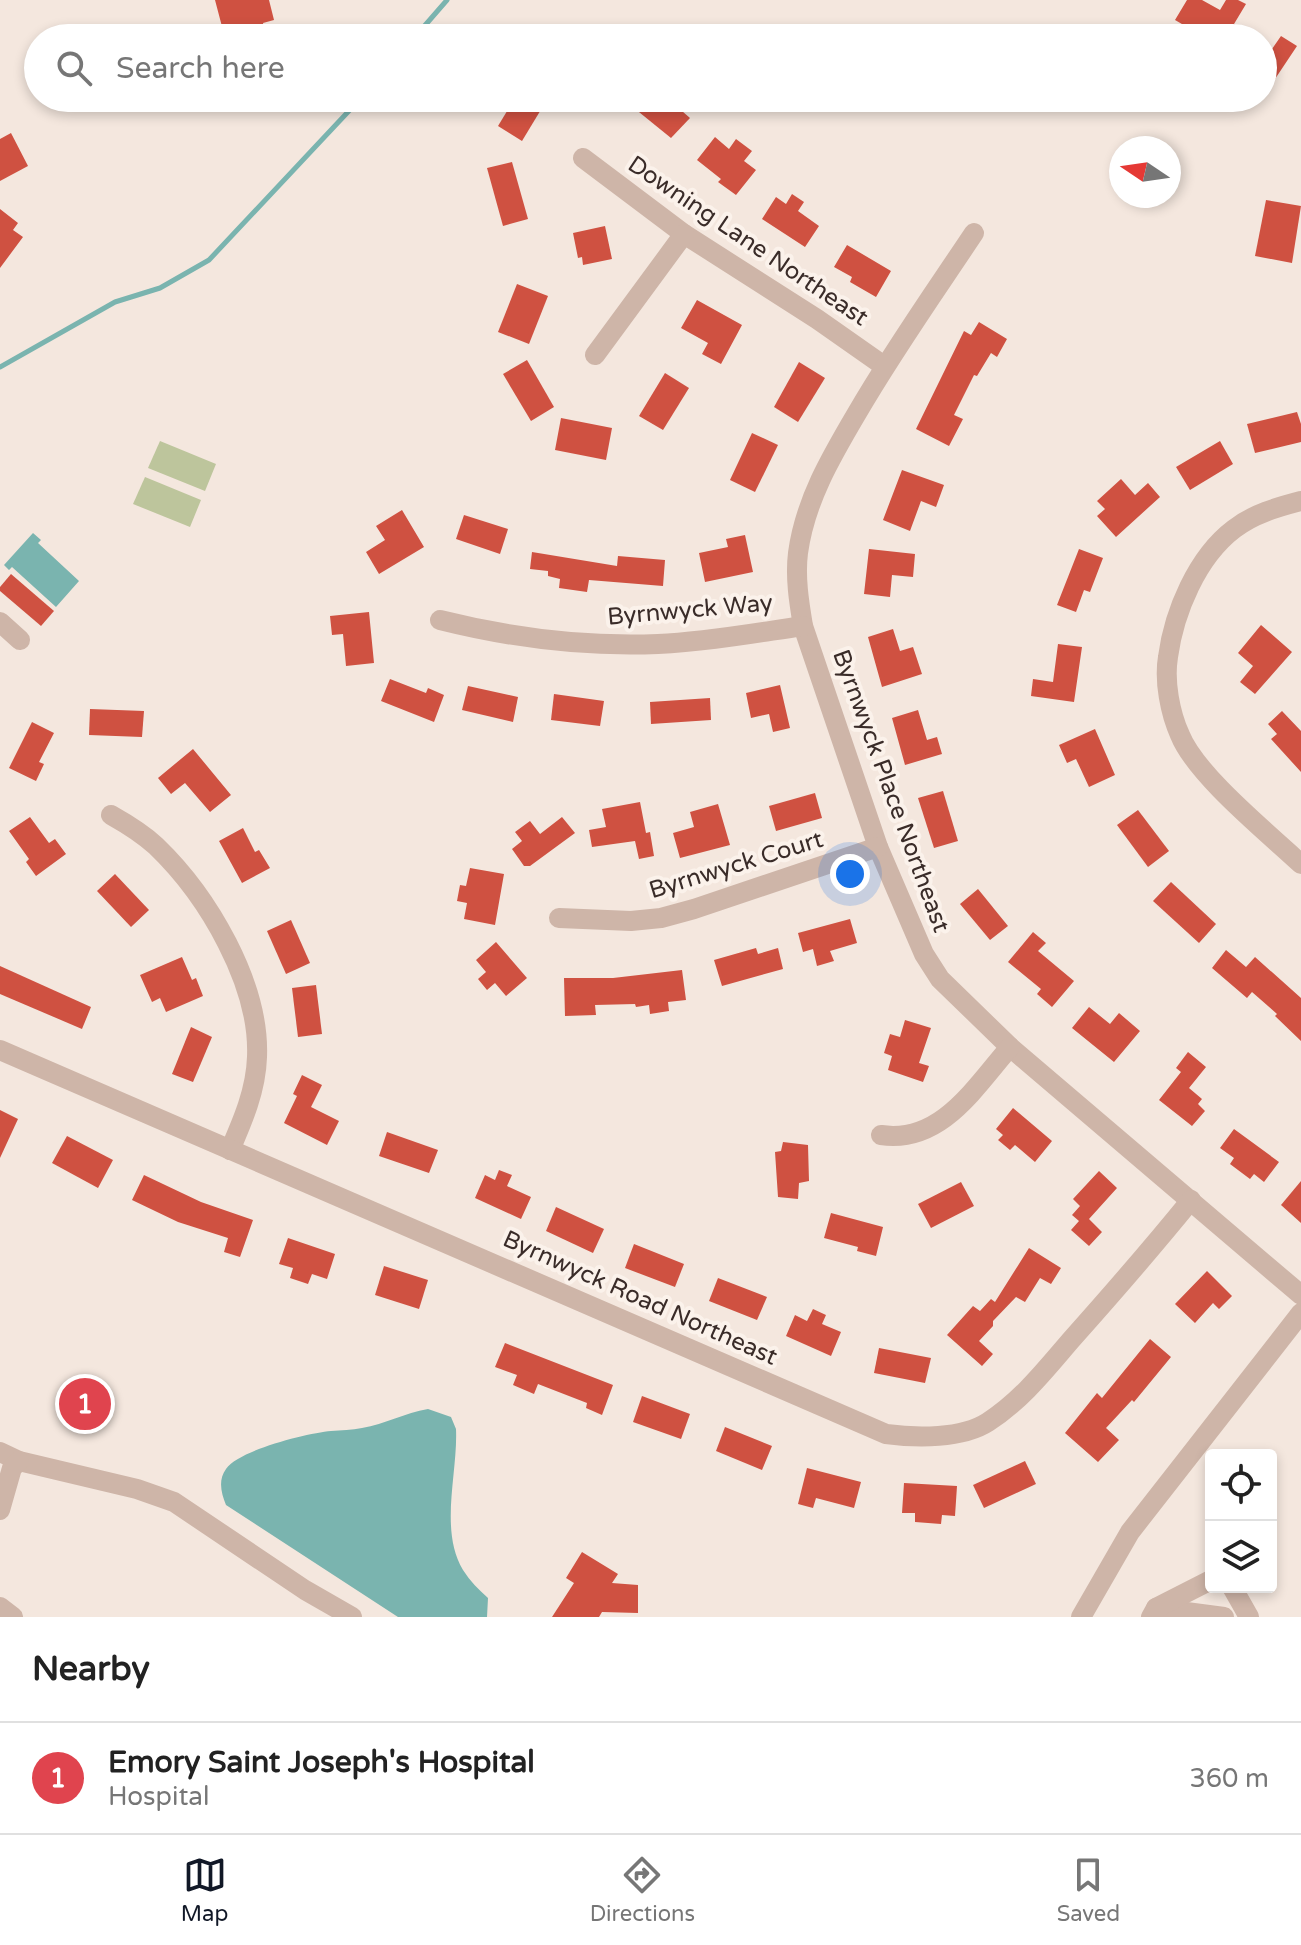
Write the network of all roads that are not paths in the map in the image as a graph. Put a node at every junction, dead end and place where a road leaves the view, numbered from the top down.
1 (583, 158) dead end
2 (974, 233) dead end
3 (684, 234) junction
4 (595, 355) dead end
5 (884, 366) junction
6 (1301, 501) edge
7 (440, 620) dead end
8 (0, 622) edge
9 (803, 626) junction
10 (20, 640) dead end
11 (111, 815) dead end
12 (878, 847) junction
13 (1301, 864) edge
14 (559, 918) dead end
15 (1010, 1047) junction
16 (0, 1050) edge
17 (881, 1135) dead end
18 (230, 1150) junction
19 (1191, 1200) junction
20 (1301, 1295) edge
21 (1301, 1313) edge
22 (0, 1452) edge
23 (19, 1461) junction
24 (0, 1510) edge
25 (1205, 1583) edge
26 (1235, 1593) edge
27 (0, 1607) edge
28 (1154, 1612) edge
29 (13, 1617) edge
30 (352, 1617) edge
31 (1081, 1617) edge
32 (1224, 1617) edge
33 (1249, 1617) edge

1 - 3 street, Downing Lane Northeast
2 - 5 street, Byrnwyck Place Northeast
3 - 4 street
3 - 5 street, Downing Lane Northeast
5 - 9 street, Byrnwyck Place Northeast
6 - 13 street
7 - 9 street, Byrnwyck Way
8 - 10 street
9 - 12 street, Byrnwyck Place Northeast
11 - 18 street
12 - 14 street, Byrnwyck Court
12 - 15 street, Byrnwyck Place Northeast
15 - 17 street
15 - 19 street, Byrnwyck Place Northeast
16 - 18 street, Byrnwyck Road Northeast
18 - 19 street, Byrnwyck Road Northeast
19 - 20 street, Byrnwyck Place Northeast
21 - 31 street
22 - 23 street
23 - 24 street
23 - 30 street
25 - 28 street
26 - 33 street
27 - 29 street
28 - 32 street

